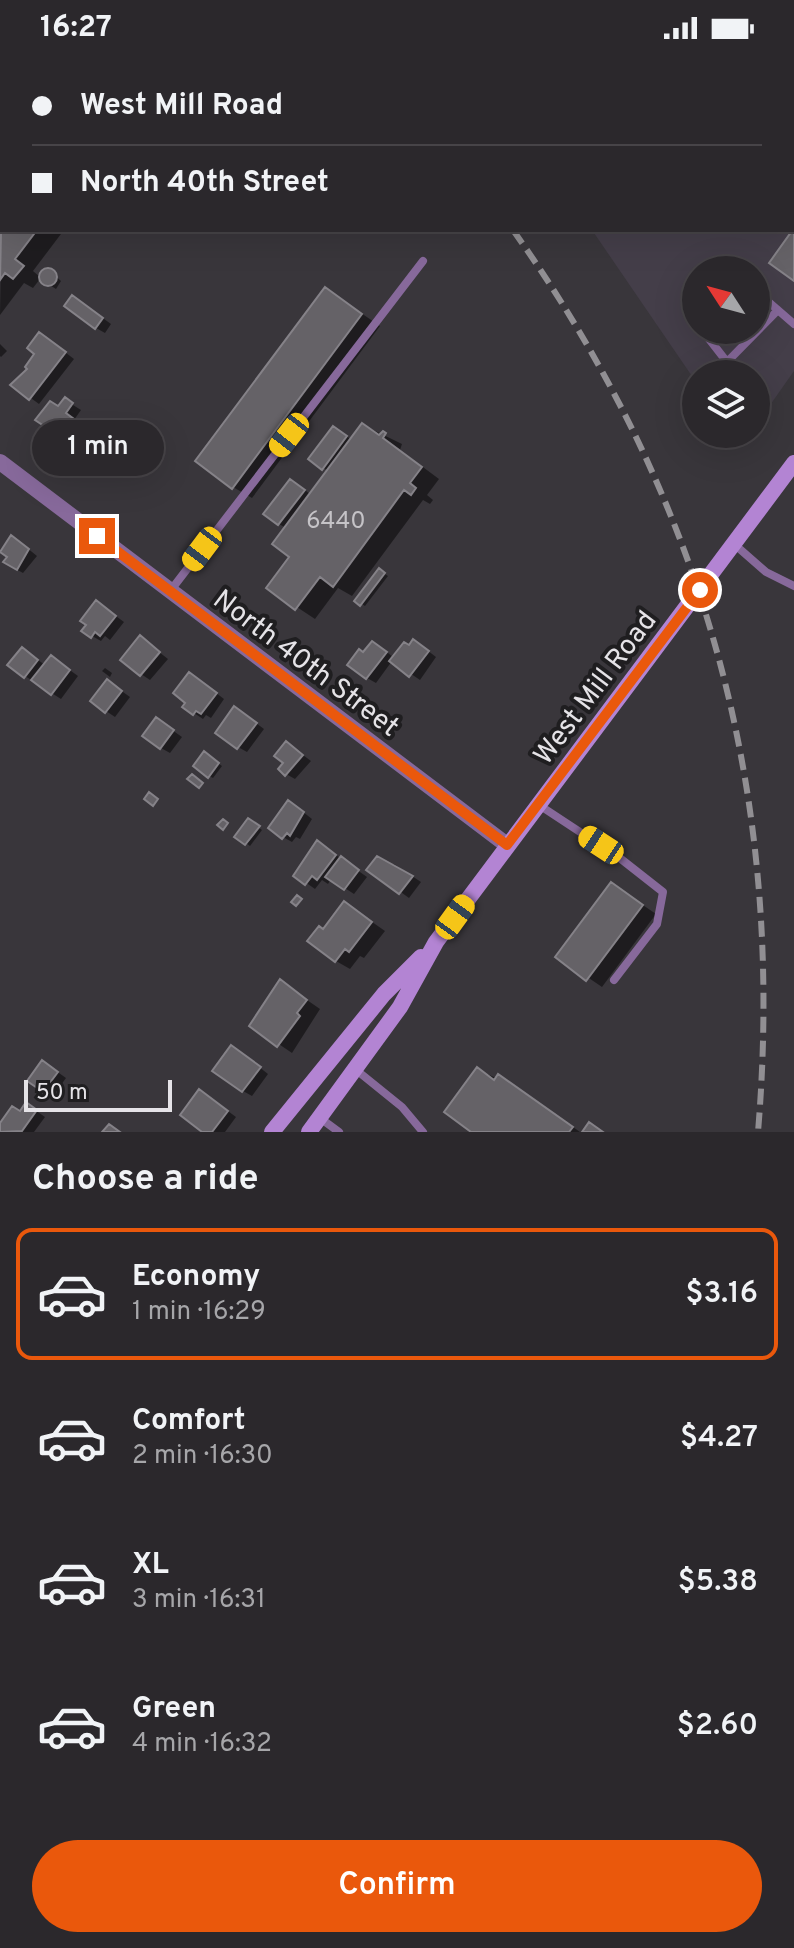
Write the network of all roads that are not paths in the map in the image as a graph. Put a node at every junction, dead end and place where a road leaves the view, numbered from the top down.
1 (423, 261) dead end
2 (770, 303) edge
3 (778, 310) junction
4 (770, 318) edge
5 (794, 324) edge
6 (713, 344) edge
7 (745, 344) edge
8 (0, 462) edge
9 (794, 463) edge
10 (734, 544) junction
11 (794, 586) edge
12 (171, 591) junction
13 (538, 804) junction
14 (507, 845) junction
15 (436, 942) junction
16 (614, 980) dead end
17 (355, 1069) junction
18 (320, 1118) junction
19 (272, 1132) edge
20 (309, 1132) edge
21 (339, 1132) edge
22 (423, 1132) edge

1 - 12 lane
2 - 3 lane
3 - 4 lane
3 - 5 lane
6 - 7 lane
8 - 12 street, North 40th Street
9 - 10 main road, West Mill Road
10 - 11 lane
10 - 13 main road, West Mill Road
12 - 14 street, North 40th Street
13 - 14 main road, West Mill Road
13 - 16 lane
14 - 15 main road, West Mill Road
15 - 17 main road, West Mill Road
15 - 19 main road, West Mill Road
17 - 18 main road, West Mill Road
17 - 22 lane
18 - 20 main road, West Mill Road
18 - 21 lane

